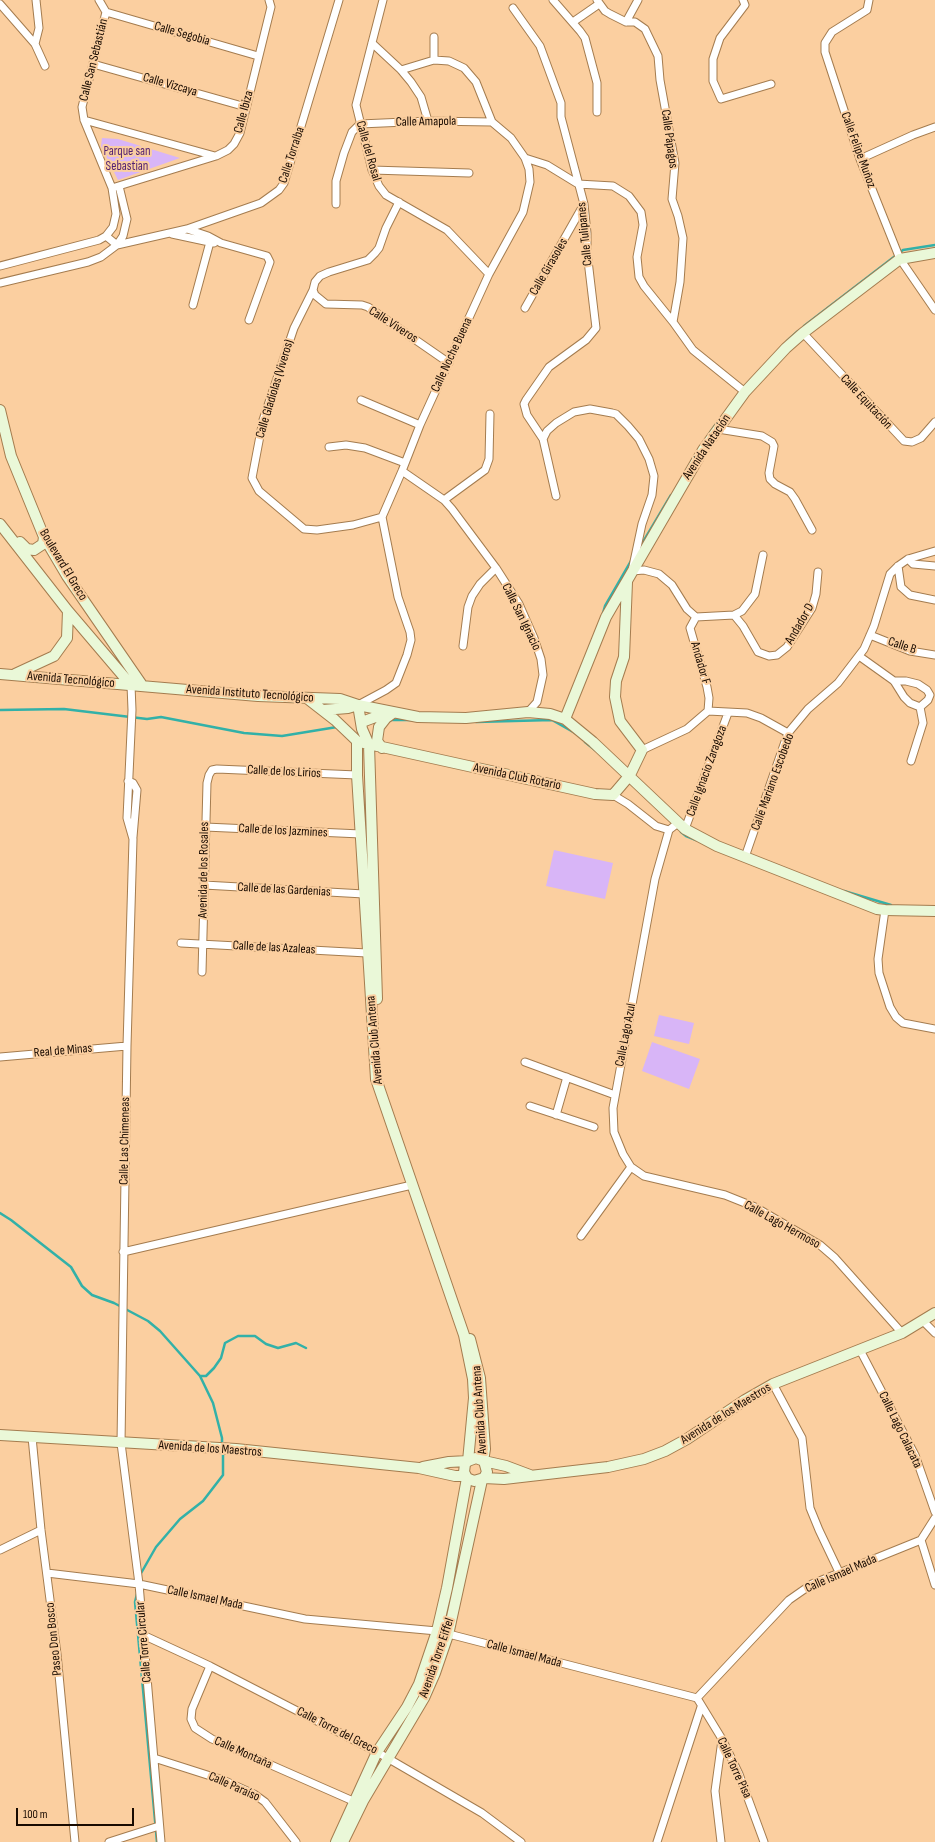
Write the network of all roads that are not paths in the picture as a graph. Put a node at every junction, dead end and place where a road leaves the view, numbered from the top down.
1 (36, 0) edge
2 (99, 0) edge
3 (269, 0) edge
4 (339, 0) edge
5 (383, 0) edge
6 (552, 0) edge
7 (638, 0) edge
8 (743, 0) edge
9 (869, 0) edge
10 (598, 2) edge
11 (0, 4) edge
12 (514, 8) dead end
13 (106, 12) junction
14 (573, 22) junction
15 (626, 22) junction
16 (434, 37) dead end
17 (372, 43) junction
18 (35, 44) junction
19 (258, 56) junction
20 (434, 60) junction
21 (93, 64) junction
22 (45, 66) dead end
23 (401, 70) junction
24 (771, 84) dead end
25 (246, 107) junction
26 (597, 112) dead end
27 (84, 120) junction
28 (428, 121) junction
29 (492, 122) junction
30 (360, 124) junction
31 (935, 127) edge
32 (216, 156) junction
33 (526, 158) junction
34 (860, 159) junction
35 (372, 170) junction
36 (469, 173) dead end
37 (578, 184) junction
38 (115, 187) junction
39 (399, 202) junction
40 (336, 204) dead end
41 (584, 204) junction
42 (187, 229) junction
43 (170, 233) junction
44 (106, 236) junction
45 (210, 242) junction
46 (221, 243) junction
47 (117, 244) junction
48 (935, 253) edge
49 (900, 259) junction
50 (0, 266) edge
51 (488, 274) junction
52 (0, 283) edge
53 (313, 290) junction
54 (194, 305) dead end
55 (525, 308) dead end
56 (935, 310) edge
57 (249, 320) dead end
58 (673, 322) junction
59 (803, 333) junction
60 (449, 363) junction
61 (745, 392) junction
62 (362, 400) dead end
63 (0, 410) edge
64 (490, 414) dead end
65 (935, 422) edge
66 (420, 425) junction
67 (718, 429) junction
68 (543, 439) junction
69 (329, 447) dead end
70 (405, 463) junction
71 (402, 471) junction
72 (556, 496) dead end
73 (444, 500) junction
74 (382, 517) junction
75 (1, 525) edge
76 (812, 530) dead end
77 (44, 537) junction
78 (935, 551) edge
79 (763, 554) dead end
80 (908, 559) junction
81 (898, 566) junction
82 (935, 566) edge
83 (496, 568) junction
84 (632, 571) junction
85 (818, 572) dead end
86 (627, 580) junction
87 (80, 595) junction
88 (935, 600) edge
89 (66, 608) junction
90 (734, 615) junction
91 (696, 617) junction
92 (870, 635) junction
93 (463, 646) dead end
94 (935, 655) edge
95 (859, 656) junction
96 (0, 674) edge
97 (11, 675) junction
98 (894, 681) junction
99 (131, 685) junction
100 (142, 686) junction
101 (308, 699) junction
102 (358, 705) junction
103 (920, 707) junction
104 (323, 710) junction
105 (708, 711) junction
106 (528, 712) junction
107 (728, 713) junction
108 (389, 715) junction
109 (565, 719) junction
110 (362, 726) junction
111 (788, 733) junction
112 (357, 741) junction
113 (369, 745) junction
114 (382, 748) junction
115 (642, 750) junction
116 (911, 761) dead end
117 (212, 770) joint
118 (357, 775) junction
119 (630, 775) junction
120 (613, 795) junction
121 (682, 826) junction
122 (205, 827) junction
123 (669, 830) junction
124 (361, 834) junction
125 (745, 857) junction
126 (204, 885) junction
127 (364, 894) junction
128 (885, 910) junction
129 (935, 910) edge
130 (182, 943) dead end
131 (203, 944) junction
132 (367, 953) junction
133 (202, 972) dead end
134 (935, 1029) edge
135 (127, 1046) junction
136 (0, 1057) edge
137 (525, 1062) dead end
138 (566, 1077) junction
139 (615, 1095) junction
140 (530, 1106) dead end
141 (556, 1115) junction
142 (594, 1127) dead end
143 (631, 1167) junction
144 (412, 1185) junction
145 (581, 1236) dead end
146 (123, 1252) junction
147 (935, 1313) edge
148 (923, 1321) junction
149 (902, 1333) junction
150 (935, 1334) edge
151 (860, 1350) junction
152 (773, 1384) junction
153 (0, 1435) edge
154 (32, 1437) junction
155 (121, 1443) junction
156 (468, 1461) junction
157 (484, 1461) junction
158 (419, 1468) junction
159 (530, 1475) junction
160 (466, 1477) junction
161 (483, 1479) junction
162 (935, 1512) edge
163 (935, 1518) edge
164 (41, 1530) junction
165 (921, 1540) junction
166 (0, 1550) edge
167 (839, 1572) junction
168 (47, 1573) junction
169 (139, 1584) junction
170 (935, 1585) edge
171 (437, 1631) junction
172 (448, 1635) junction
173 (144, 1636) junction
174 (210, 1666) junction
175 (696, 1698) junction
176 (701, 1707) junction
177 (722, 1739) junction
178 (377, 1752) junction
179 (154, 1758) junction
180 (388, 1758) junction
181 (354, 1801) junction
182 (159, 1826) junction
183 (75, 1842) edge
184 (109, 1842) edge
185 (161, 1842) edge
186 (296, 1842) edge
187 (336, 1842) edge
188 (342, 1842) edge
189 (521, 1842) edge
190 (657, 1842) edge
191 (721, 1842) edge
192 (764, 1842) edge

1 - 18 street
2 - 13 street, Calle San Sebastián
3 - 19 street, Calle Ibiza
4 - 42 street, Calle Torralba
5 - 17 street, Calle del Rosal
6 - 14 street
7 - 15 street
8 - 24 street
9 - 34 street, Calle Felipe Muñoz
10 - 14 street, Calle Pápagos
10 - 15 street, Calle Pápagos
11 - 18 street
12 - 37 street, Calle Tulipanes
13 - 19 street, Calle Segobia
13 - 21 street, Calle San Sebastián
14 - 26 street
15 - 58 street, Calle Pápagos
16 - 20 street
17 - 23 street
17 - 30 street, Calle del Rosal
18 - 22 street
19 - 25 street, Calle Ibiza
20 - 23 street, Calle Noche Buena
20 - 29 street, Calle Noche Buena
21 - 25 street, Calle Vizcaya
21 - 27 street, Calle San Sebastián
23 - 28 street
25 - 32 street, Calle Ibiza
27 - 32 street
27 - 38 street, Calle San Sebastián
28 - 29 street, Calle Amapola
28 - 30 street, Calle Amapola
29 - 33 street, Calle Noche Buena
30 - 35 street, Calle del Rosal
30 - 40 street
31 - 34 street
32 - 38 street, Calle Ibiza
33 - 37 street
33 - 51 street, Calle Noche Buena
34 - 49 street, Calle Felipe Muñoz
35 - 36 street
35 - 39 street, Calle del Rosal
37 - 41 street, Calle Tulipanes
37 - 58 street
38 - 44 street
38 - 47 street, Calle Torralba
39 - 51 street, Calle del Rosal
39 - 53 street, Calle Gladiolas (Viveros)
41 - 55 street, Calle Girasoles
41 - 68 street, Calle Tulipanes
42 - 43 street, Calle Torralba
42 - 46 street
43 - 45 street
43 - 47 street, Calle Torralba
44 - 47 street
44 - 50 street
45 - 46 street
45 - 54 street
46 - 57 street
47 - 52 street, Calle Torralba
48 - 49 street, Avenida Natación
49 - 56 street, Calle Felipe Muñoz
49 - 59 street, Avenida Natación
51 - 60 street, Calle Noche Buena
53 - 60 street, Calle Viveros
53 - 74 street, Calle Gladiolas (Viveros)
58 - 61 street
59 - 61 street, Avenida Natación
59 - 65 street, Calle Equitación
60 - 66 street, Calle Noche Buena
61 - 67 street, Avenida Natación
62 - 66 street
63 - 77 street, Boulevard El Greco
64 - 73 street
66 - 70 street, Calle Noche Buena
67 - 76 street
67 - 84 street, Avenida Natación
68 - 72 street, Calle Tulipanes
68 - 84 street
69 - 70 street
70 - 71 street, Calle Noche Buena
71 - 73 street, Calle San Ignacio
71 - 74 street, Calle Noche Buena
73 - 83 street, Calle San Ignacio
74 - 102 street
75 - 77 street
75 - 89 street, Boulevard El Greco
77 - 87 street, Boulevard El Greco
78 - 80 street, Calle Mariano Escobedo
79 - 90 street
80 - 81 street, Calle Mariano Escobedo
80 - 82 street
81 - 88 street
81 - 92 street, Calle Mariano Escobedo
83 - 93 street, Calle San Ignacio
83 - 106 street, Calle San Ignacio
84 - 86 street, Avenida Natación
84 - 91 street
85 - 90 street, Andador D
86 - 109 street, Avenida Natación
86 - 115 street
87 - 89 street
87 - 100 street, Boulevard El Greco
89 - 97 street
89 - 99 street, Boulevard El Greco
90 - 91 street
91 - 105 street, Andador F
92 - 94 street, Calle B
92 - 95 street, Calle Mariano Escobedo
95 - 98 street
95 - 111 street, Calle Mariano Escobedo
96 - 97 street, Avenida Tecnológico
97 - 99 street, Avenida Tecnológico
98 - 103 street
98 - 103 street
99 - 100 street, Avenida Tecnológico
99 - 135 street, Calle Las Chimeneas
100 - 101 street, Avenida Instituto Tecnológico
101 - 102 street, Avenida Instituto Tecnológico
101 - 104 street
102 - 104 street
102 - 108 street, Avenida Instituto Tecnológico
102 - 110 street, Avenida Club Antena
103 - 116 street
104 - 112 street
105 - 107 street
105 - 115 street
106 - 108 street
106 - 109 street
107 - 111 street
107 - 121 street, Calle Ignacio Zaragoza
108 - 110 street
108 - 114 street
109 - 119 street
110 - 112 street
110 - 113 street, Avenida Club Antena
111 - 125 street, Calle Mariano Escobedo
112 - 113 street, Avenida Club Rotario
112 - 118 street, Avenida Club Antena
113 - 114 street, Avenida Club Rotario
113 - 157 street, Avenida Club Antena
114 - 120 street, Avenida Club Rotario
115 - 119 street
117 - 118 street, Calle de los Lirios
117 - 122 street, Avenida de los Rosales
118 - 124 street, Avenida Club Antena
119 - 120 street
119 - 121 street
120 - 123 street, Avenida Club Rotario
121 - 123 street
121 - 125 street
122 - 124 street, Calle de los Jazmines
122 - 126 street, Avenida de los Rosales
123 - 139 street, Calle Lago Azul
124 - 127 street, Avenida Club Antena
125 - 128 street
126 - 127 street, Calle de las Gardenias
126 - 131 street, Avenida de los Rosales
127 - 132 street, Avenida Club Antena
128 - 129 street
128 - 134 street
130 - 131 street, Calle de las Azaleas
131 - 132 street, Calle de las Azaleas
131 - 133 street, Avenida de los Rosales
132 - 144 street, Avenida Club Antena
135 - 136 street, Real de Minas
135 - 146 street, Calle Las Chimeneas
137 - 138 street
138 - 139 street
138 - 141 street
139 - 143 street, Calle Lago Azul
140 - 141 street
141 - 142 street
143 - 145 street
143 - 149 street, Calle Lago Hermoso
144 - 146 street
144 - 156 street, Avenida Club Antena
146 - 155 street, Calle Las Chimeneas
147 - 148 street, Avenida de los Maestros
148 - 149 street, Avenida de los Maestros
148 - 150 street
149 - 151 street, Avenida de los Maestros
151 - 152 street, Avenida de los Maestros
151 - 162 street, Calle Lago Calacata
152 - 159 street, Avenida de los Maestros
152 - 167 street
153 - 154 street, Avenida de los Maestros
154 - 155 street, Avenida de los Maestros
154 - 164 street, Paseo Don Bosco
155 - 158 street, Avenida de los Maestros
155 - 169 street, Calle Torre Circular
156 - 157 street
156 - 158 street, Avenida de los Maestros
156 - 160 street
157 - 159 street, Avenida de los Maestros
157 - 161 street
158 - 160 street, Avenida de los Maestros
159 - 161 street, Avenida de los Maestros
160 - 161 street
160 - 171 street, Avenida Torre Eiffel
161 - 172 street, Avenida Torre Eiffel
163 - 165 street
164 - 166 street
164 - 168 street, Paseo Don Bosco
165 - 167 street, Calle Ismael Mada
165 - 170 street
167 - 175 street, Calle Ismael Mada
168 - 169 street, Calle Ismael Mada
168 - 183 street, Paseo Don Bosco
169 - 171 street, Calle Ismael Mada
169 - 173 street, Calle Torre Circular
171 - 172 street, Calle Ismael Mada
171 - 178 street, Avenida Torre Eiffel
172 - 175 street, Calle Ismael Mada
172 - 180 street, Avenida Torre Eiffel
173 - 174 street, Calle Torre del Greco
173 - 179 street, Calle Torre Circular
174 - 178 street, Calle Torre del Greco
174 - 181 street, Calle Montaña
175 - 176 street, Calle Torre Pisa
176 - 177 street, Calle Torre Pisa
176 - 190 street
177 - 191 street
177 - 192 street, Calle Torre Pisa
178 - 180 street, Calle Torre del Greco
178 - 181 street, Avenida Torre Eiffel
179 - 182 street, Calle Torre Circular
179 - 186 street, Calle Paraíso
180 - 188 street, Avenida Torre Eiffel
180 - 189 street, Calle Torre del Greco
181 - 187 street, Avenida Torre Eiffel
182 - 184 street
182 - 185 street, Calle Torre Circular

